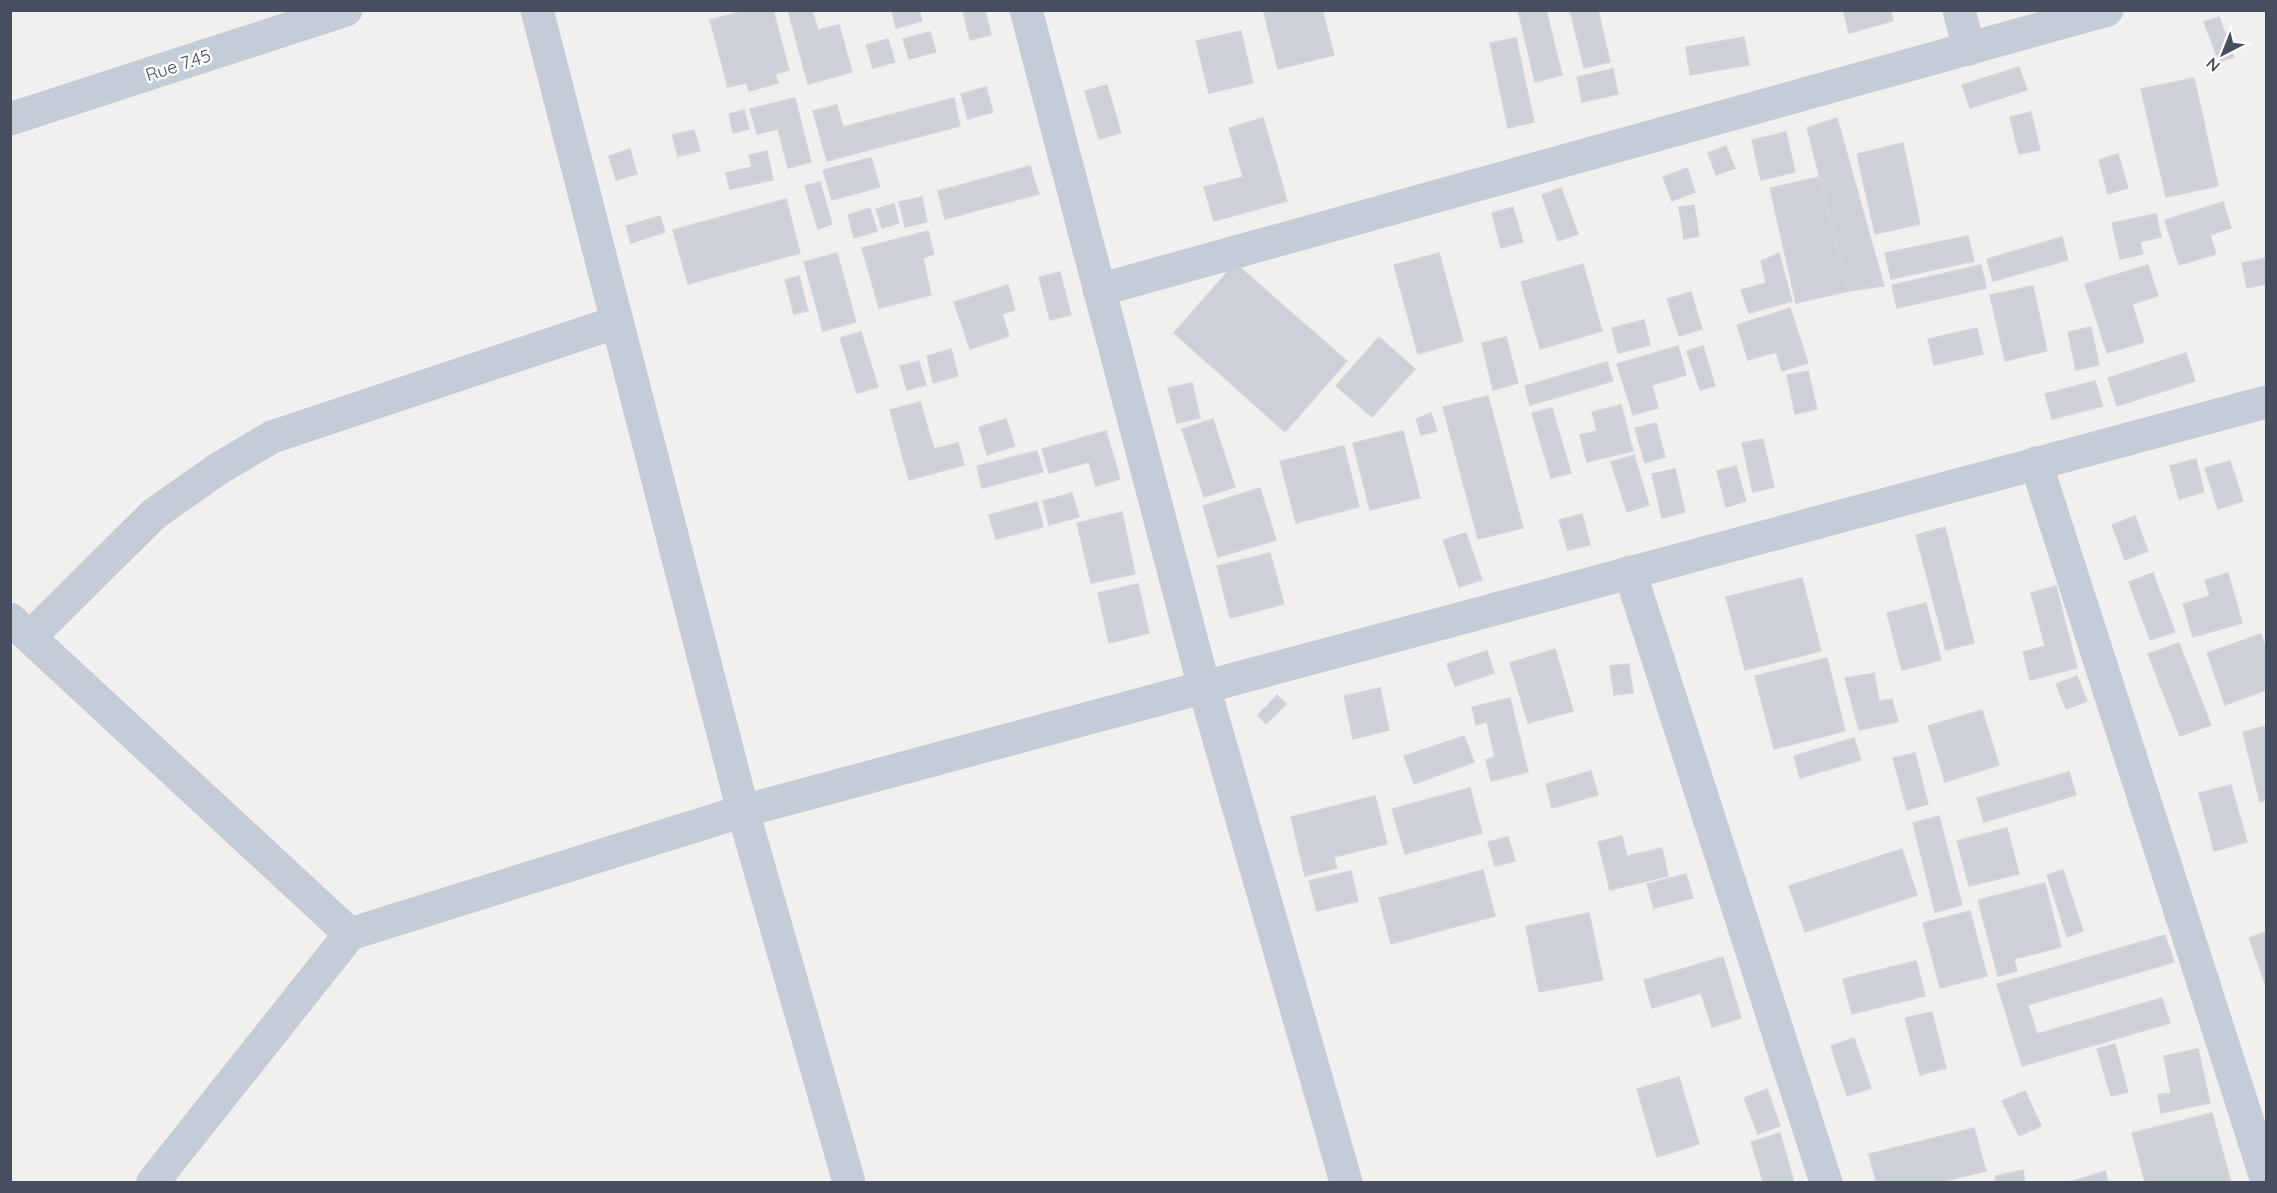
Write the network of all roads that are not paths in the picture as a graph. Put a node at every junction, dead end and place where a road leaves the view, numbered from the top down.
1 (346, 10) edge
2 (537, 10) edge
3 (1026, 10) edge
4 (1959, 10) edge
5 (2107, 10) edge
6 (1969, 49) junction
7 (10, 119) edge
8 (1099, 290) junction
9 (617, 322) junction
10 (2266, 402) edge
11 (2036, 463) junction
12 (1630, 572) junction
13 (20, 627) edge
14 (1204, 687) junction
15 (743, 811) junction
16 (350, 934) junction
17 (2266, 1178) edge
18 (153, 1182) edge
19 (849, 1182) edge
20 (1346, 1182) edge
21 (1826, 1182) edge

1 - 7 street, Rue 7.45
2 - 9 street
3 - 8 street
4 - 6 street
5 - 6 street
6 - 8 street
8 - 14 street
9 - 13 street
9 - 15 street
10 - 11 street
11 - 12 street
11 - 17 street
12 - 14 street
12 - 21 street
13 - 16 street
14 - 15 street
14 - 20 street
15 - 16 street
15 - 19 street
16 - 18 street

